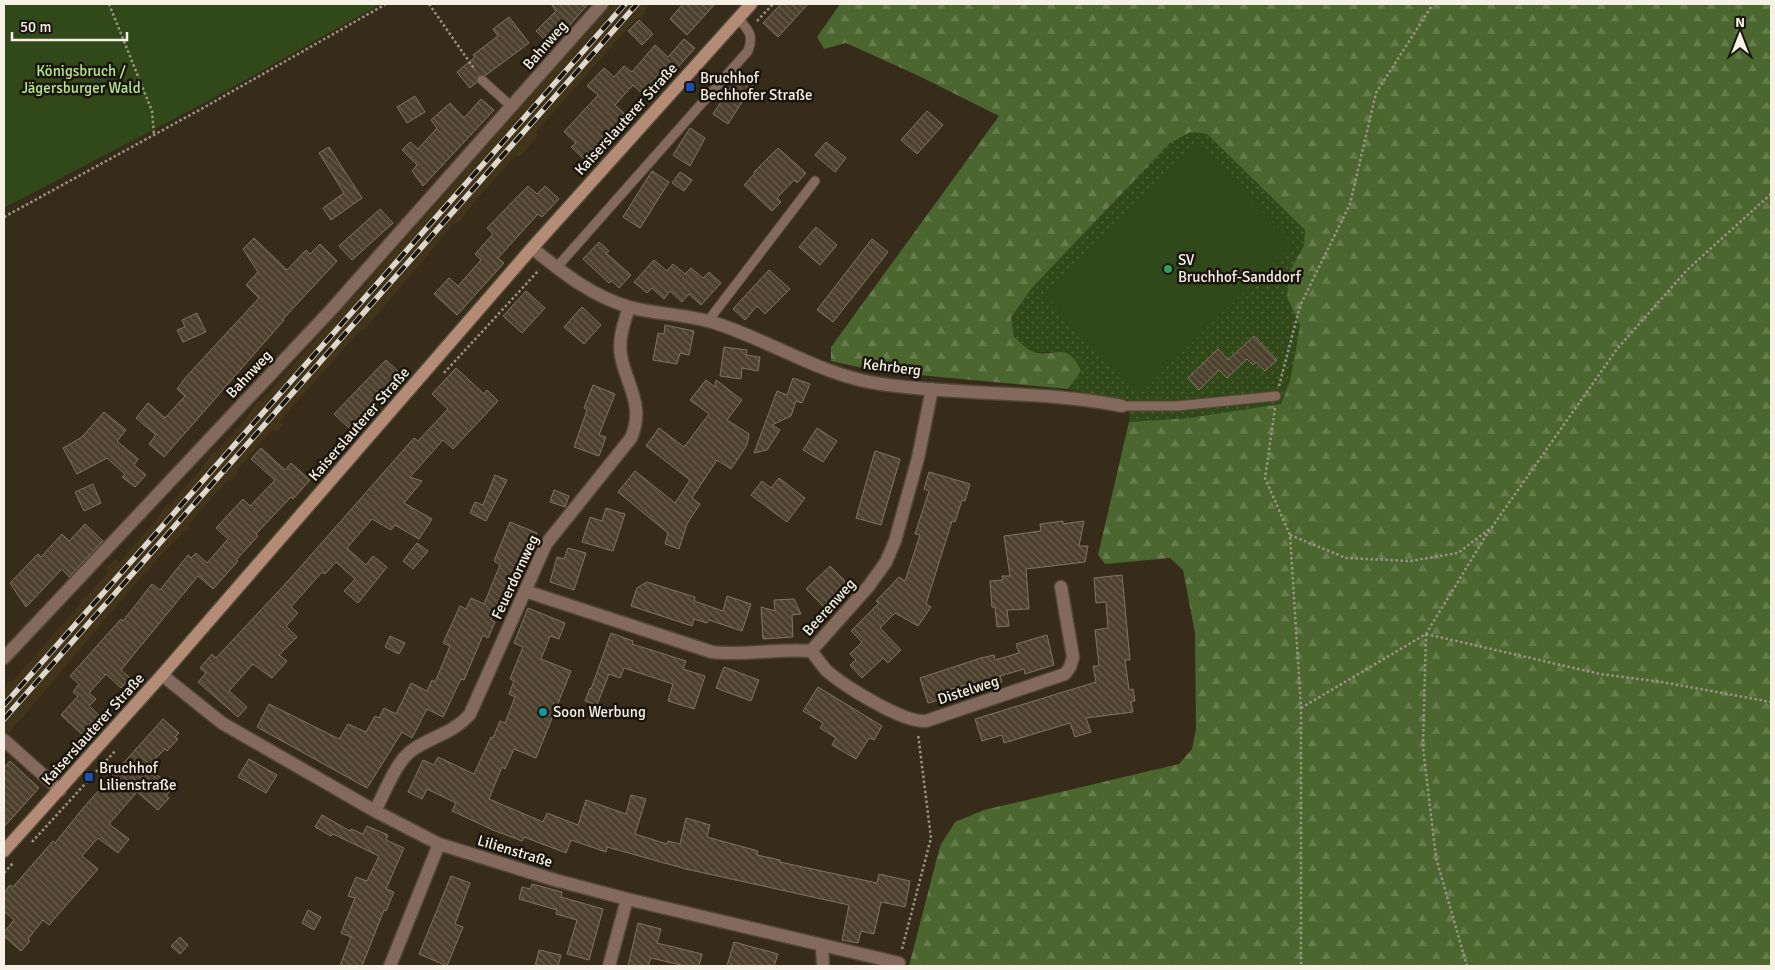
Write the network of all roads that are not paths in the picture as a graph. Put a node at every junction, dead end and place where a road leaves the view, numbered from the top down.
1 (602, 4) edge
2 (751, 4) edge
3 (738, 18) junction
4 (482, 80) road end
5 (512, 107) junction
6 (815, 181) dead end
7 (532, 248) junction
8 (552, 264) junction
9 (629, 307) junction
10 (708, 321) junction
11 (932, 389) junction
12 (1276, 396) road end
13 (1122, 406) joint
14 (1061, 587) dead end
15 (525, 591) junction
16 (811, 651) junction
17 (4, 658) edge
18 (162, 676) junction
19 (4, 740) edge
20 (60, 790) junction
21 (375, 811) junction
22 (439, 844) junction
23 (4, 851) edge
24 (627, 900) junction
25 (822, 947) junction
26 (899, 963) road end
27 (390, 966) edge
28 (609, 966) edge
29 (823, 966) edge

1 - 5 street, Bahnweg
2 - 3 main road, Kaiserslauterer Straße
3 - 7 main road, Kaiserslauterer Straße
3 - 8 lane
4 - 5 lane
5 - 17 street, Bahnweg
6 - 10 lane
7 - 8 street, Kehrberg
7 - 18 main road, Kaiserslauterer Straße
8 - 9 street, Kehrberg
9 - 10 street, Kehrberg
9 - 15 street, Feuerdornweg
10 - 11 street, Kehrberg
11 - 13 street, Kehrberg
11 - 16 street, Beerenweg
12 - 13 lane, Kehrberg
14 - 16 street, Distelweg
15 - 16 street, Beerenweg
15 - 21 street, Feuerdornweg
18 - 20 main road, Kaiserslauterer Straße
18 - 21 street, Lilienstraße
19 - 20 street
20 - 23 main road, Kaiserslauterer Straße
21 - 22 street, Lilienstraße
22 - 24 street, Lilienstraße
22 - 27 street
24 - 25 street, Lilienstraße
24 - 28 street
25 - 26 street, Lilienstraße
25 - 29 street

